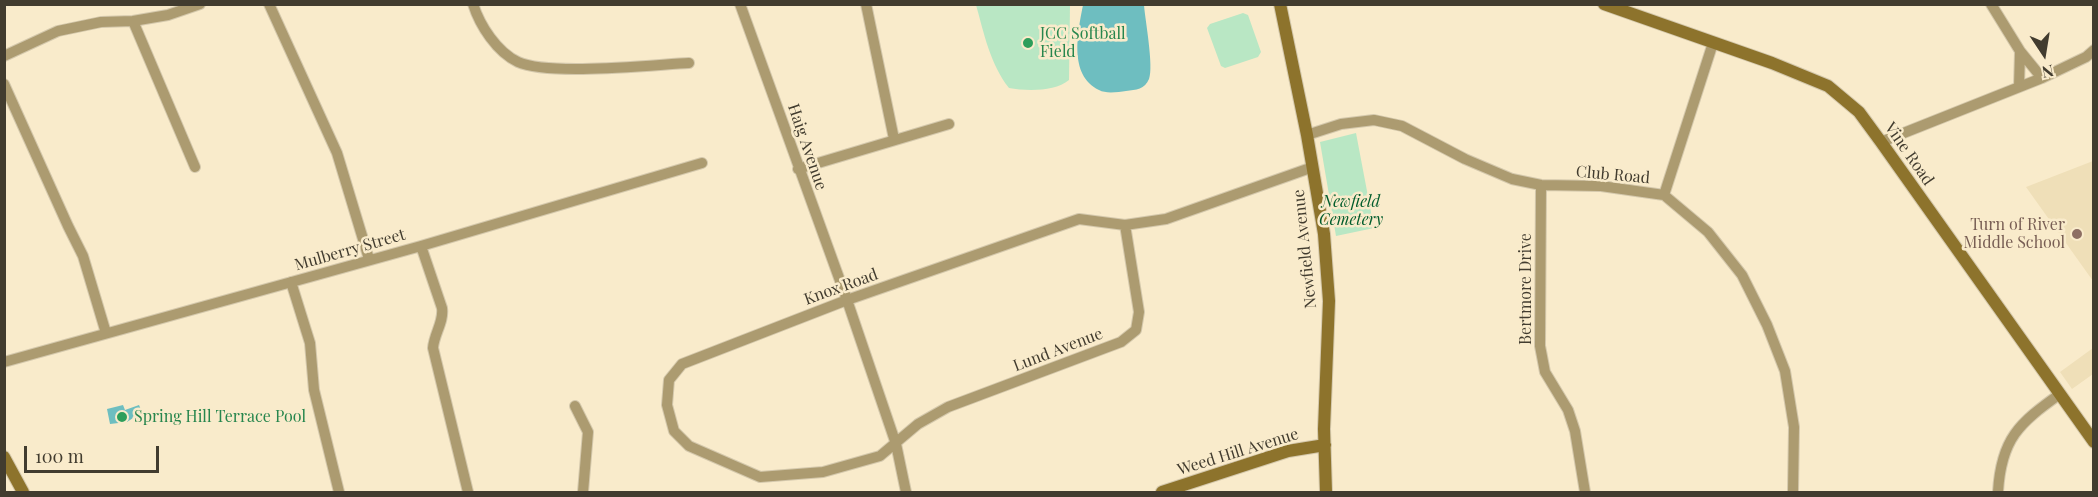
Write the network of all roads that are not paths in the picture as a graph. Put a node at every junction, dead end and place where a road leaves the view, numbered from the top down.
1 (200, 4) edge
2 (269, 4) edge
3 (473, 4) edge
4 (740, 4) edge
5 (866, 4) edge
6 (1280, 4) edge
7 (1605, 4) edge
8 (1991, 4) edge
9 (133, 21) junction
10 (1713, 43) junction
11 (2094, 50) edge
12 (2020, 51) junction
13 (4, 56) edge
14 (689, 63) dead end
15 (2042, 78) junction
16 (4, 84) edge
17 (2019, 87) junction
18 (949, 124) dead end
19 (1307, 135) junction
20 (894, 139) junction
21 (1881, 142) junction
22 (702, 164) dead end
23 (1312, 167) junction
24 (195, 168) dead end
25 (798, 169) junction
26 (1541, 185) junction
27 (1664, 195) junction
28 (1125, 225) junction
29 (421, 246) junction
30 (369, 260) junction
31 (291, 282) junction
32 (847, 300) junction
33 (106, 333) junction
34 (4, 362) edge
35 (2060, 394) junction
36 (575, 406) dead end
37 (2094, 442) edge
38 (896, 444) junction
39 (1324, 445) junction
40 (4, 457) edge
41 (23, 492) edge
42 (339, 492) edge
43 (468, 492) edge
44 (584, 492) edge
45 (906, 492) edge
46 (1162, 492) edge
47 (1326, 492) edge
48 (1585, 492) edge
49 (1793, 492) edge
50 (1998, 492) edge

1 - 9 street
2 - 30 street
3 - 14 street
4 - 25 street, Haig Avenue
5 - 20 street
6 - 19 main road, Newfield Avenue
7 - 10 main road, Vine Road
8 - 12 street
9 - 13 street
9 - 24 street
10 - 21 main road, Vine Road
10 - 27 street
11 - 15 street
12 - 15 street
12 - 17 street
15 - 17 street
16 - 33 street
17 - 21 street
18 - 20 street
19 - 23 main road, Newfield Avenue
19 - 26 street, Club Road
20 - 25 street
21 - 35 main road, Vine Road
22 - 29 street, Mulberry Street
23 - 28 street, Knox Road
23 - 39 main road, Newfield Avenue
25 - 32 street, Haig Avenue
26 - 27 street, Club Road
26 - 48 street, Bertmore Drive
27 - 49 street, Club Road
28 - 32 street, Knox Road
28 - 38 street, Lund Avenue
29 - 30 street, Mulberry Street
29 - 43 street
30 - 31 street, Mulberry Street
31 - 33 street, Mulberry Street
31 - 42 street
32 - 38 street, Haig Avenue
32 - 38 street, Knox Road
33 - 34 street, Mulberry Street
35 - 37 main road, Vine Road
35 - 50 street
36 - 44 street
38 - 45 street, Haig Avenue
39 - 46 main road, Weed Hill Avenue
39 - 47 main road, Newfield Avenue
40 - 41 main road

